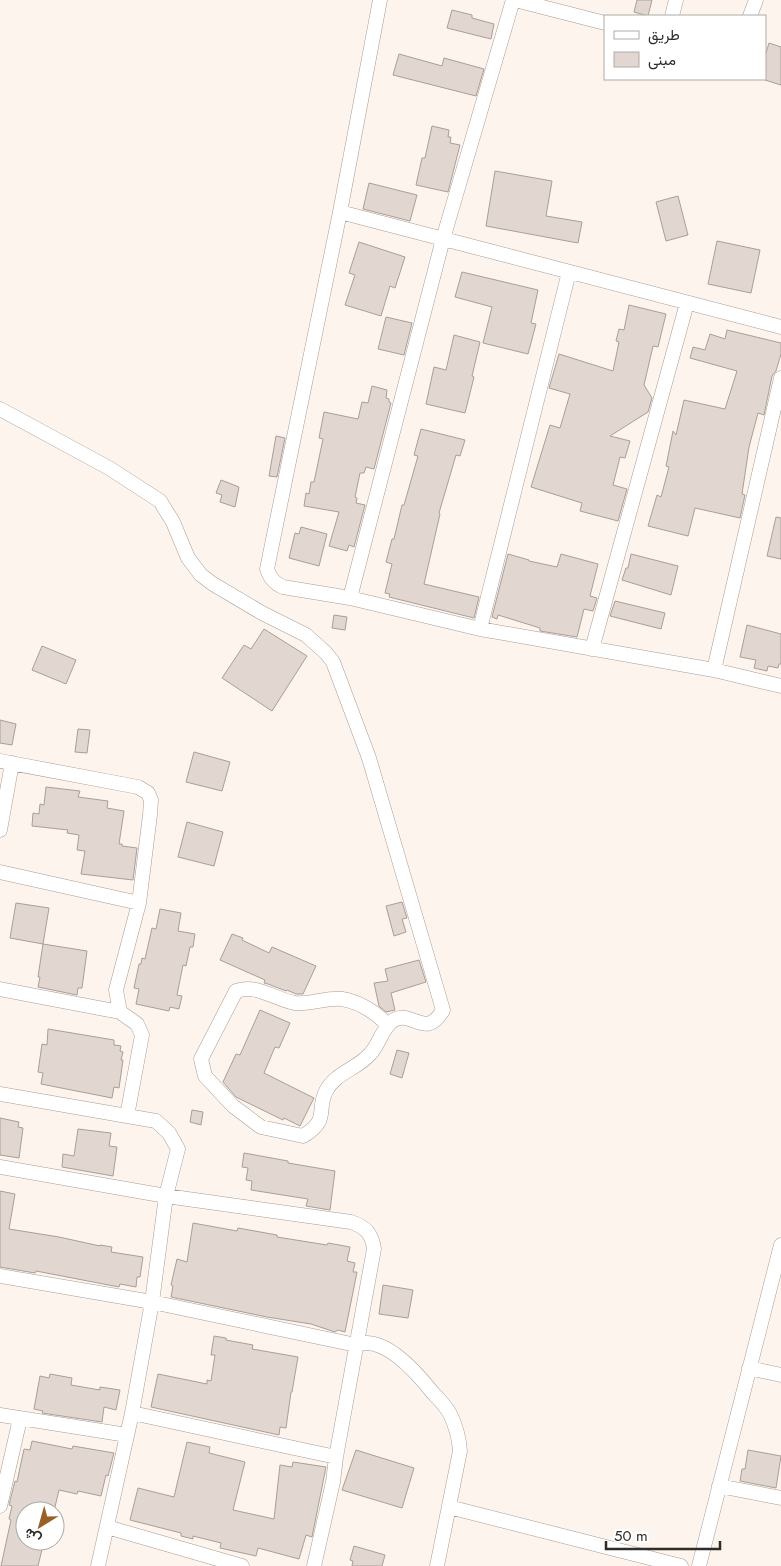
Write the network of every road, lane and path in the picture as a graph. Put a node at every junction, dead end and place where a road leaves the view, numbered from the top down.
1 (380, 0) edge
2 (514, 0) edge
3 (676, 0) edge
4 (756, 0) edge
5 (672, 15) edge
6 (750, 15) edge
7 (604, 23) edge
8 (340, 212) junction
9 (443, 240) junction
10 (569, 272) junction
11 (687, 303) junction
12 (781, 327) edge
13 (781, 378) edge
14 (0, 410) edge
15 (350, 598) junction
16 (480, 629) junction
17 (592, 649) junction
18 (714, 670) junction
19 (781, 686) edge
20 (6, 762) edge
21 (0, 830) edge
22 (0, 872) edge
23 (139, 903) junction
24 (0, 989) edge
25 (120, 1012) junction
26 (388, 1025) junction
27 (0, 1094) edge
28 (127, 1116) junction
29 (0, 1167) edge
30 (166, 1196) junction
31 (781, 1244) edge
32 (777, 1275) edge
33 (0, 1276) edge
34 (152, 1302) junction
35 (356, 1345) junction
36 (749, 1368) junction
37 (781, 1375) edge
38 (132, 1413) junction
39 (0, 1415) edge
40 (20, 1419) junction
41 (127, 1435) junction
42 (336, 1457) junction
43 (719, 1486) junction
44 (781, 1498) edge
45 (0, 1506) edge
46 (449, 1507) junction
47 (107, 1527) junction
48 (98, 1566) edge
49 (242, 1566) edge
50 (314, 1566) edge
51 (437, 1566) edge
52 (681, 1566) edge
53 (699, 1566) edge

1 - 8 street
2 - 7 street
2 - 9 street
3 - 5 street
4 - 6 street
8 - 9 street
8 - 15 street
9 - 10 street
9 - 15 street
10 - 11 street
10 - 16 street
11 - 12 street
11 - 17 street
13 - 18 street
14 - 26 street
15 - 16 street
16 - 17 street
17 - 18 street
18 - 19 street
20 - 21 street
20 - 23 street
22 - 23 street
23 - 25 street
24 - 25 street
25 - 28 street
26 - 26 street
27 - 28 street
28 - 30 street
29 - 30 street
30 - 34 street
30 - 35 street
31 - 32 street
32 - 36 street
33 - 34 street
34 - 35 street
34 - 38 street
35 - 42 street
35 - 46 street
36 - 37 street
36 - 43 street
38 - 41 street
38 - 42 street
39 - 40 street
40 - 41 street
40 - 45 street
41 - 47 street
42 - 50 street
43 - 44 street
43 - 53 street
46 - 51 street
46 - 52 street
47 - 48 street
47 - 49 street

